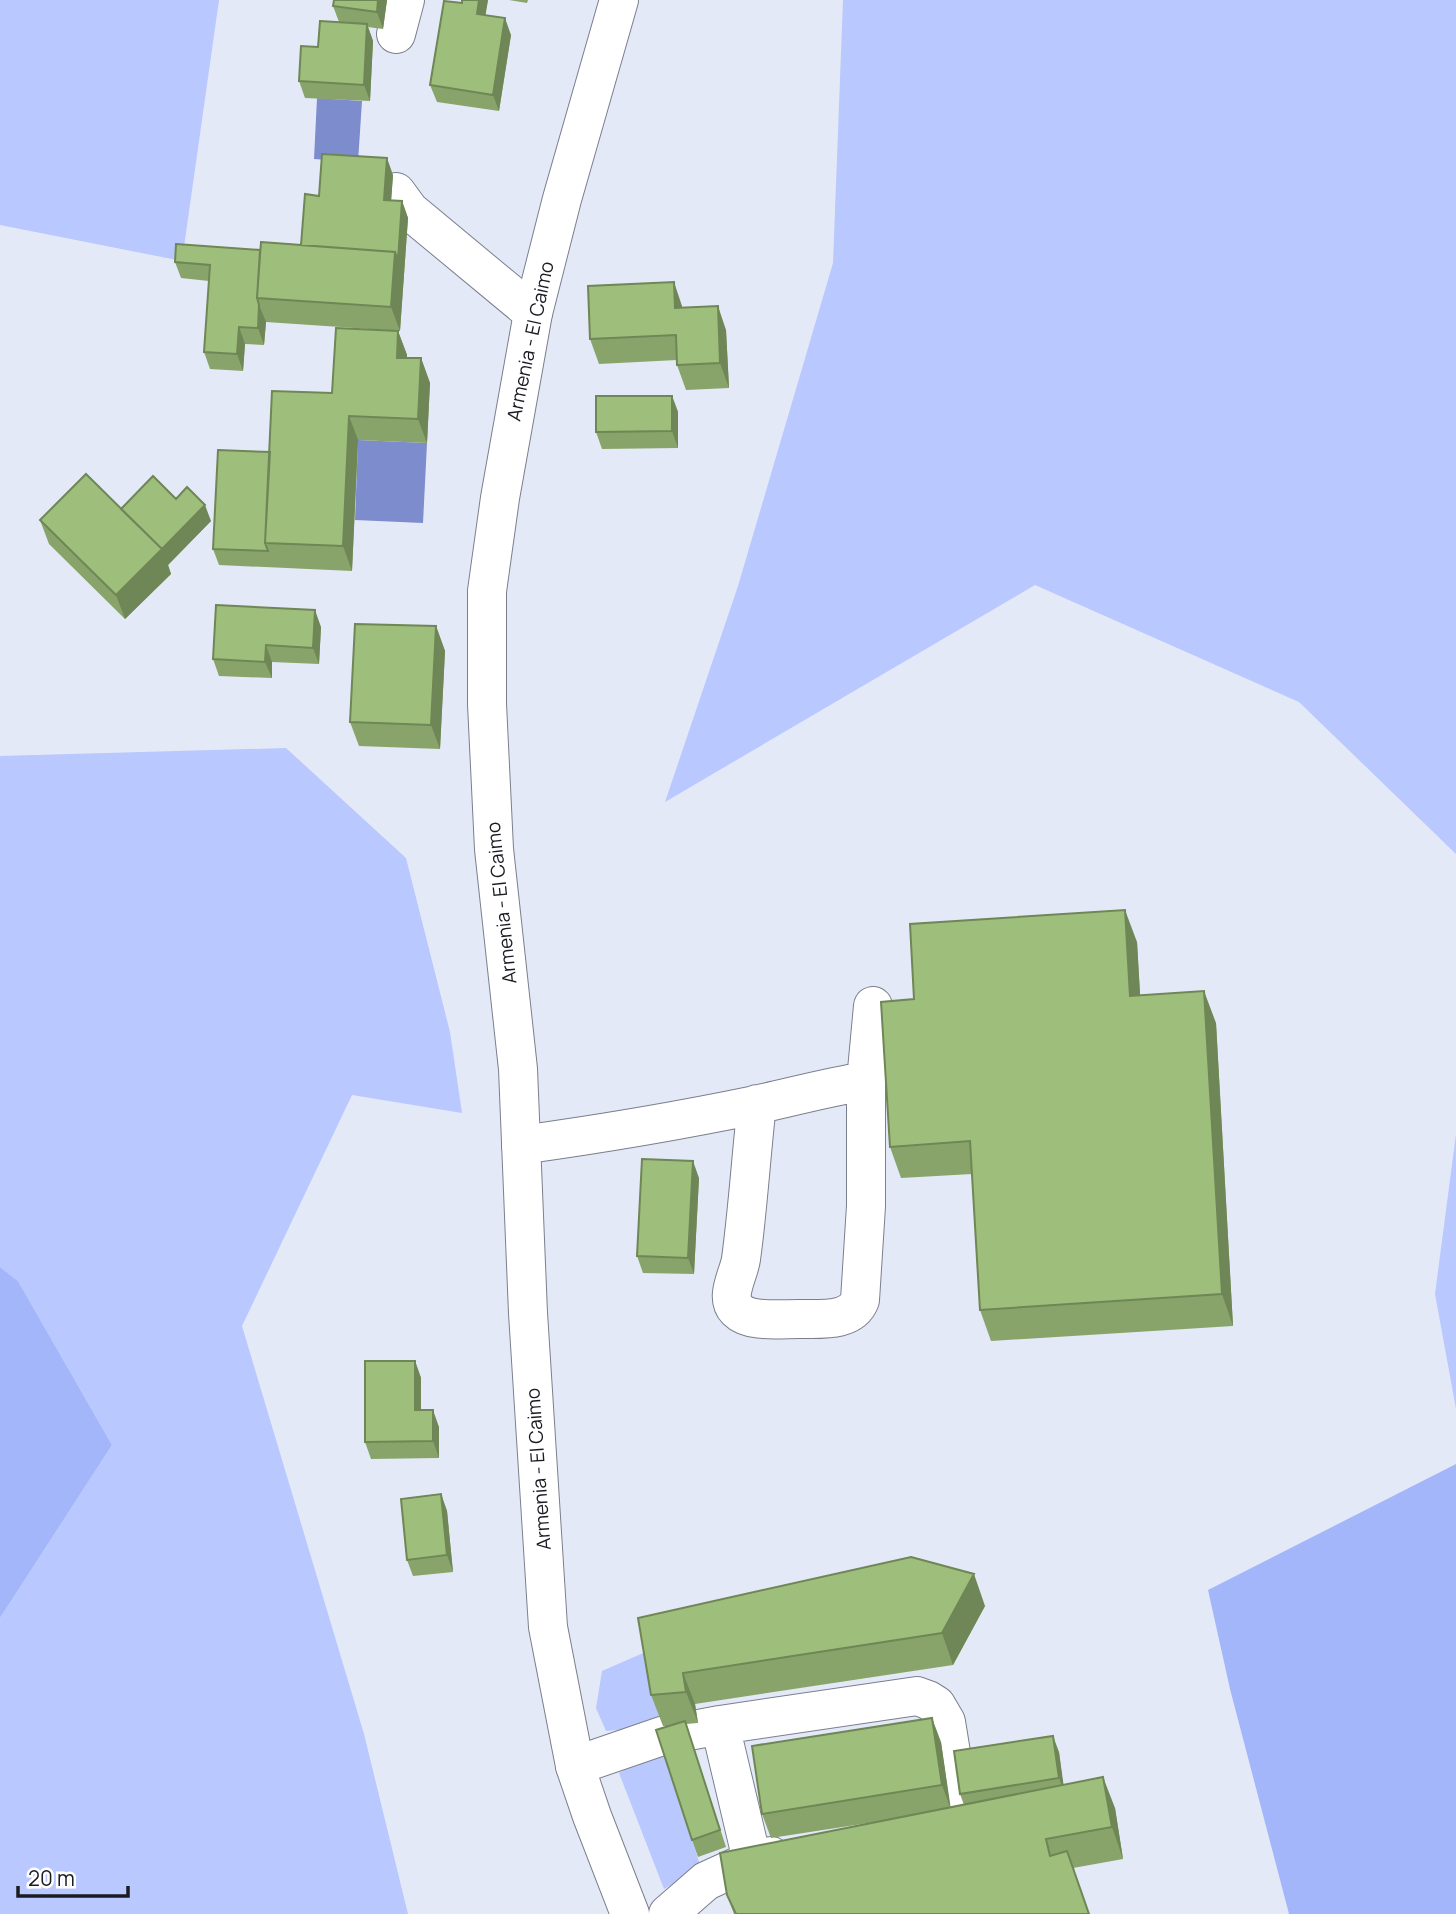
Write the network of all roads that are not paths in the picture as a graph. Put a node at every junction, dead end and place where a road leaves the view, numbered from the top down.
1 (619, 0) edge
2 (396, 192) dead end
3 (533, 313) junction
4 (873, 1006) dead end
5 (866, 1081) junction
6 (757, 1104) junction
7 (521, 1145) junction
8 (720, 1725) junction
9 (575, 1766) junction
10 (874, 1832) edge
11 (806, 1847) edge
12 (752, 1860) junction
13 (630, 1914) edge
14 (668, 1914) edge

1 - 3 main road, Armenia - El Caimo
2 - 3 main road
3 - 7 main road, Armenia - El Caimo
4 - 5 main road
5 - 6 main road
5 - 6 main road
6 - 7 main road
7 - 9 main road, Armenia - El Caimo
8 - 9 main road
8 - 10 main road
8 - 12 main road
9 - 13 main road, Armenia - El Caimo
11 - 12 main road
12 - 14 main road

